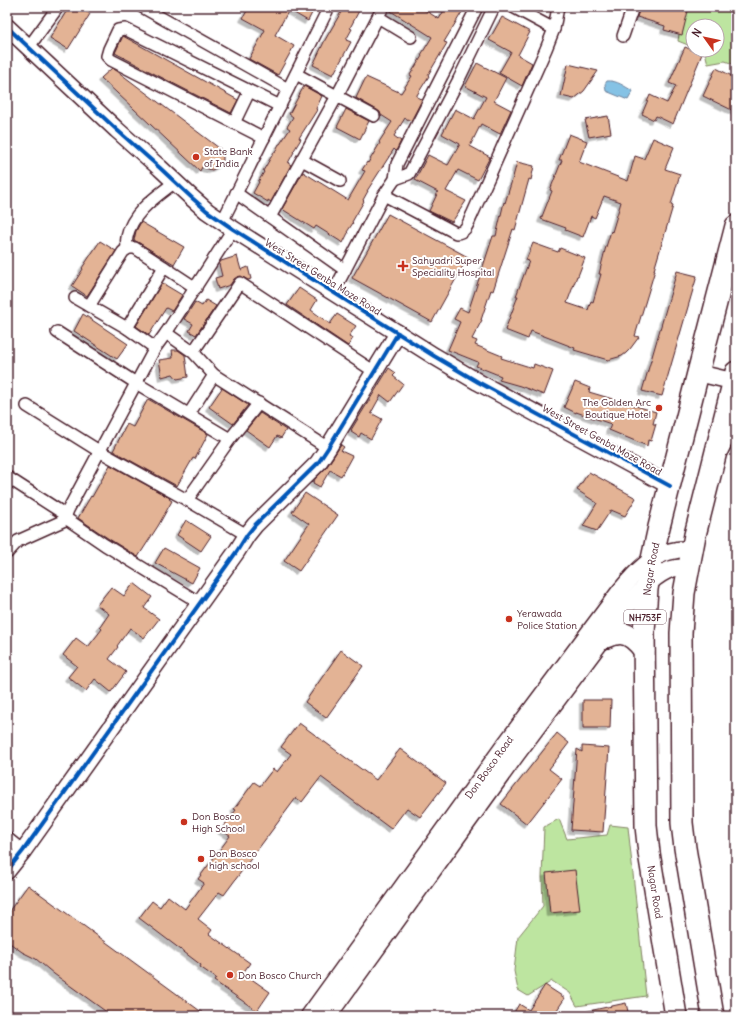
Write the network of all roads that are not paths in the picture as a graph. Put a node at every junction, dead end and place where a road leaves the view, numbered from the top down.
1 (58, 7) edge
2 (142, 7) edge
3 (329, 7) edge
4 (477, 7) edge
5 (494, 7) edge
6 (513, 7) edge
7 (558, 7) edge
8 (633, 7) edge
9 (381, 12) edge
10 (7, 27) edge
11 (554, 29) junction
12 (623, 36) dead end
13 (411, 37) dead end
14 (28, 48) junction
15 (296, 74) junction
16 (288, 89) junction
17 (249, 92) junction
18 (337, 96) junction
19 (280, 106) junction
20 (374, 116) dead end
21 (234, 124) junction
22 (264, 138) junction
23 (302, 160) junction
24 (395, 180) junction
25 (340, 181) dead end
26 (175, 182) junction
27 (236, 193) junction
28 (384, 195) junction
29 (270, 217) junction
30 (227, 226) junction
31 (736, 226) edge
32 (127, 249) junction
33 (164, 267) junction
34 (345, 270) junction
35 (196, 288) junction
36 (333, 293) junction
37 (75, 298) dead end
38 (89, 306) junction
39 (127, 328) junction
40 (57, 332) dead end
41 (166, 333) junction
42 (398, 333) junction
43 (154, 348) junction
44 (193, 352) junction
45 (374, 372) junction
46 (698, 373) junction
47 (214, 374) junction
48 (735, 378) edge
49 (136, 383) junction
50 (259, 403) junction
51 (27, 406) dead end
52 (188, 414) junction
53 (736, 427) edge
54 (230, 439) junction
55 (328, 448) junction
56 (99, 451) junction
57 (713, 462) junction
58 (7, 477) edge
59 (670, 486) junction
60 (186, 500) junction
61 (67, 517) junction
62 (247, 535) junction
63 (7, 553) edge
64 (652, 559) junction
65 (691, 559) junction
66 (648, 583) junction
67 (200, 603) junction
68 (603, 638) junction
69 (644, 650) junction
70 (7, 838) edge
71 (23, 851) junction
72 (7, 871) edge
73 (309, 1016) edge
74 (328, 1016) edge
75 (676, 1016) edge
76 (713, 1016) edge

1 - 14 street
2 - 16 street
3 - 15 street
4 - 24 street
5 - 24 street
6 - 11 street
7 - 11 street
8 - 12 street
9 - 13 street
9 - 18 street
10 - 14 street, West Street Genba Moze Road
11 - 28 street
14 - 26 street, West Street Genba Moze Road
15 - 16 street
15 - 18 street
16 - 19 street
17 - 19 street
17 - 21 street
17 - 21 street
18 - 20 street
18 - 23 street
19 - 22 street
21 - 22 street
22 - 27 street
23 - 25 street
23 - 29 street
24 - 28 street
26 - 30 street, West Street Genba Moze Road
26 - 32 street
27 - 29 street
27 - 30 street
28 - 34 street
29 - 34 street
30 - 35 street
30 - 36 street, West Street Genba Moze Road
31 - 46 highway, Nagar Road / NH753F
32 - 33 street
32 - 38 street
33 - 35 street
33 - 39 street
34 - 36 street
35 - 41 street
36 - 42 street, West Street Genba Moze Road
37 - 38 street
38 - 39 street
39 - 43 street
40 - 49 street
41 - 43 street
41 - 44 street
42 - 45 street
42 - 59 street, West Street Genba Moze Road
43 - 49 street
44 - 45 street
44 - 47 street
45 - 55 street
46 - 48 street
46 - 59 highway, Nagar Road / NH753F
47 - 50 street
47 - 52 street
48 - 57 highway
49 - 52 street
49 - 56 street
50 - 54 street
50 - 55 street
51 - 56 street
52 - 54 street
53 - 57 street
54 - 60 street
55 - 62 street
56 - 60 street
56 - 61 street
57 - 65 highway
58 - 61 street
59 - 64 highway, Nagar Road / NH753F
60 - 62 street
61 - 63 street
61 - 67 street
62 - 67 street
64 - 65 street, Don Bosco Road
64 - 66 highway, Nagar Road / NH753F
64 - 73 street, Don Bosco Road
65 - 66 street, Don Bosco Road
65 - 76 highway
66 - 68 street, Don Bosco Road
66 - 69 highway, Nagar Road / NH753F
67 - 71 street
68 - 69 highway
68 - 74 street, Don Bosco Road
69 - 75 highway, Nagar Road / NH753F
70 - 71 street
71 - 72 street

